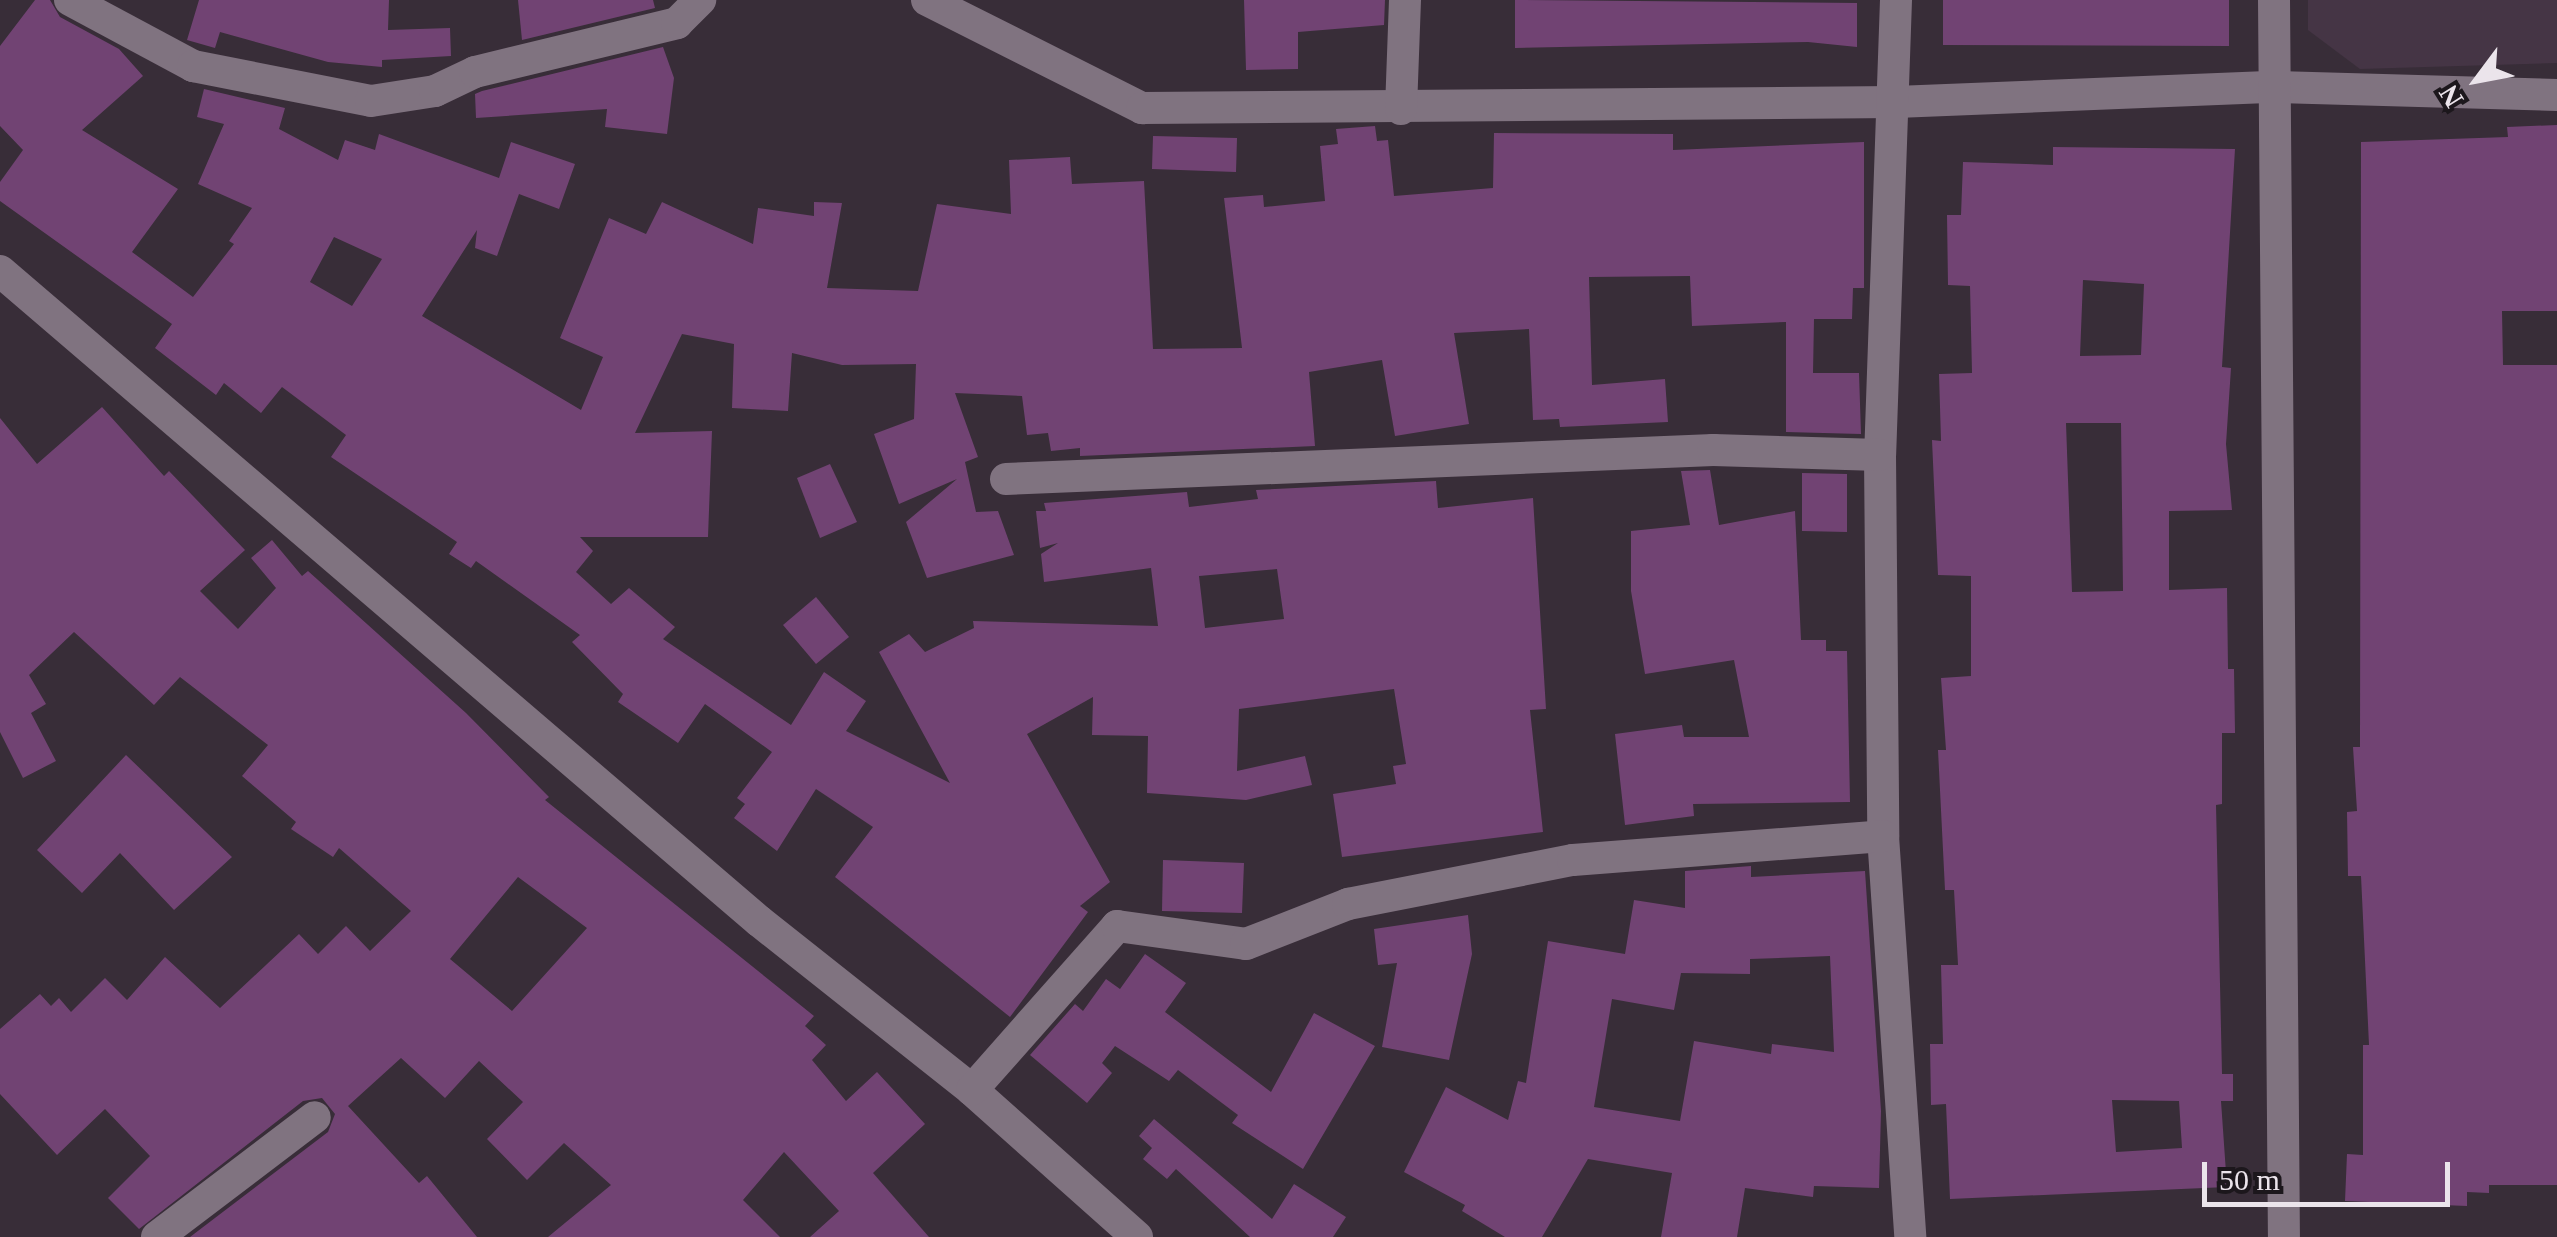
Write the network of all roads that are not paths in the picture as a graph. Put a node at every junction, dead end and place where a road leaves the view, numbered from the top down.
1 (70, 0) edge
2 (700, 0) edge
3 (927, 0) edge
4 (1405, 0) edge
5 (1896, 0) edge
6 (2274, 0) edge
7 (2274, 87) junction
8 (2557, 95) edge
9 (1896, 102) junction
10 (1401, 109) junction
11 (1883, 159) dead end
12 (0, 271) edge
13 (1880, 454) junction
14 (1006, 479) dead end
15 (1883, 836) junction
16 (1914, 1013) dead end
17 (972, 1090) junction
18 (315, 1117) dead end
19 (157, 1237) edge
20 (1136, 1237) edge
21 (1910, 1237) edge
22 (2284, 1237) edge

1 - 2 street
3 - 10 street
4 - 10 street
5 - 9 street
6 - 7 street
7 - 8 street
7 - 9 street
7 - 22 street
9 - 10 street
9 - 13 street
11 - 13 street
12 - 17 street
13 - 14 street
13 - 15 street
15 - 16 street
15 - 17 street
15 - 21 street
17 - 20 street
18 - 19 street

